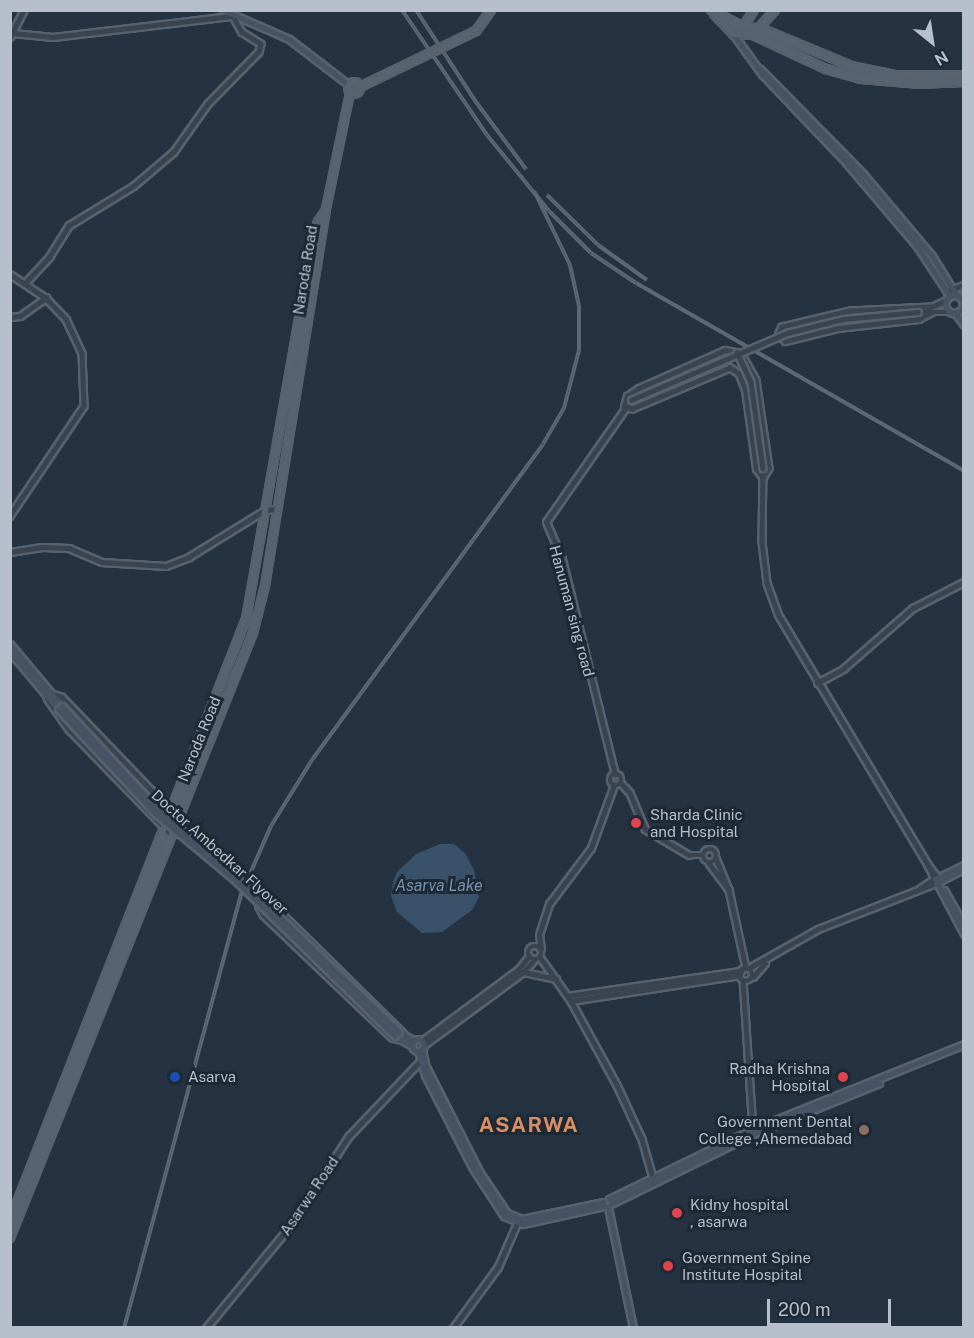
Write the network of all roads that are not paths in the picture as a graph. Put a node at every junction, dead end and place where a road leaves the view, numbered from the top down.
1 (24, 10) edge
2 (223, 10) edge
3 (491, 10) edge
4 (754, 10) edge
5 (775, 10) edge
6 (712, 12) edge
7 (233, 16) junction
8 (768, 18) junction
9 (743, 23) junction
10 (759, 28) junction
11 (771, 32) junction
12 (735, 34) junction
13 (12, 35) edge
14 (753, 35) junction
15 (963, 75) edge
16 (963, 82) edge
17 (349, 85) junction
18 (360, 87) junction
19 (350, 93) junction
20 (326, 210) junction
21 (10, 274) edge
22 (26, 283) junction
23 (963, 285) edge
24 (951, 293) junction
25 (46, 298) junction
26 (945, 302) junction
27 (963, 308) edge
28 (931, 310) junction
29 (957, 315) edge
30 (10, 317) edge
31 (963, 325) edge
32 (737, 352) junction
33 (752, 368) junction
34 (739, 374) junction
35 (624, 407) junction
36 (763, 478) junction
37 (277, 509) junction
38 (265, 510) junction
39 (10, 516) edge
40 (10, 552) edge
41 (963, 582) edge
42 (10, 644) edge
43 (10, 652) edge
44 (817, 683) junction
45 (49, 695) junction
46 (615, 775) junction
47 (621, 783) junction
48 (614, 785) junction
49 (171, 813) junction
50 (179, 819) junction
51 (166, 828) junction
52 (172, 835) junction
53 (703, 855) junction
54 (716, 858) junction
55 (709, 863) junction
56 (963, 867) edge
57 (937, 880) junction
58 (729, 890) junction
59 (963, 926) edge
60 (963, 934) edge
61 (539, 935) junction
62 (532, 946) junction
63 (541, 949) junction
64 (529, 956) junction
65 (540, 957) junction
66 (534, 960) junction
67 (767, 962) junction
68 (523, 972) junction
69 (744, 973) junction
70 (556, 979) junction
71 (751, 979) junction
72 (744, 998) junction
73 (569, 999) junction
74 (472, 1008) junction
75 (399, 1036) junction
76 (413, 1043) junction
77 (963, 1046) edge
78 (421, 1047) junction
79 (422, 1060) junction
80 (753, 1132) junction
81 (653, 1179) junction
82 (607, 1203) junction
83 (10, 1220) edge
84 (518, 1221) junction
85 (10, 1238) edge
86 (206, 1328) edge
87 (453, 1328) edge
88 (633, 1328) edge

1 - 13 street
2 - 7 main road
3 - 18 main road, bridge
4 - 9 main road
5 - 8 main road
6 - 9 main road
6 - 12 main road
7 - 13 street
7 - 17 main road
7 - 22 street
8 - 10 main road
8 - 11 main road
9 - 10 main road
9 - 12 main road
10 - 11 main road
10 - 14 main road
11 - 15 main road
12 - 14 main road
12 - 24 main road
14 - 16 main road
17 - 18 main road
17 - 19 main road
18 - 19 main road
19 - 20 main road
20 - 37 main road, Naroda Road
20 - 38 main road, Naroda Road
21 - 22 street
22 - 25 street
23 - 24 street
24 - 26 main road
24 - 27 main road
25 - 30 street
25 - 39 street
26 - 28 street
26 - 29 main road
27 - 29 main road
28 - 28 street
28 - 29 street
28 - 32 street, bridge
29 - 31 main road
32 - 35 street, Hanuman sing road, bridge
32 - 36 street, bridge
33 - 34 street
33 - 35 street
33 - 36 street
34 - 35 street
34 - 36 street
35 - 46 street, Hanuman sing road
36 - 44 street
37 - 38 street
37 - 50 main road, Naroda Road
38 - 40 street
38 - 49 main road, Naroda Road
41 - 44 street
42 - 45 main road
43 - 45 main road
44 - 57 street
45 - 49 street
45 - 51 street
45 - 75 main road, Doctor Ambedkar Flyover, bridge
46 - 47 street
46 - 48 street
47 - 48 street
47 - 53 street
48 - 61 street
49 - 50 street
49 - 51 main road, Naroda Road
50 - 52 main road, Naroda Road
51 - 52 street
51 - 83 main road, Naroda Road
52 - 85 main road, Naroda Road
53 - 54 street
53 - 55 street
54 - 55 street
54 - 58 street
55 - 58 street
56 - 57 main road
57 - 59 main road
57 - 60 main road
57 - 67 street
58 - 69 street
61 - 62 street
61 - 63 street
62 - 63 street
62 - 64 street
63 - 65 street
64 - 66 street
64 - 74 street
65 - 66 street
65 - 70 street
66 - 68 street
67 - 69 street
67 - 71 street
68 - 70 street
68 - 74 street
69 - 71 street
69 - 71 street
69 - 72 street
69 - 73 street
70 - 73 street
71 - 72 street
72 - 80 street
73 - 81 street
74 - 78 street
74 - 78 street
75 - 75 street
75 - 76 main road, Doctor Ambedkar Flyover
76 - 78 main road
76 - 78 main road
77 - 80 main road
78 - 79 main road
79 - 84 main road
79 - 86 street, Asarwa Road
80 - 81 main road
81 - 82 main road
82 - 84 main road
82 - 88 main road
84 - 87 street

